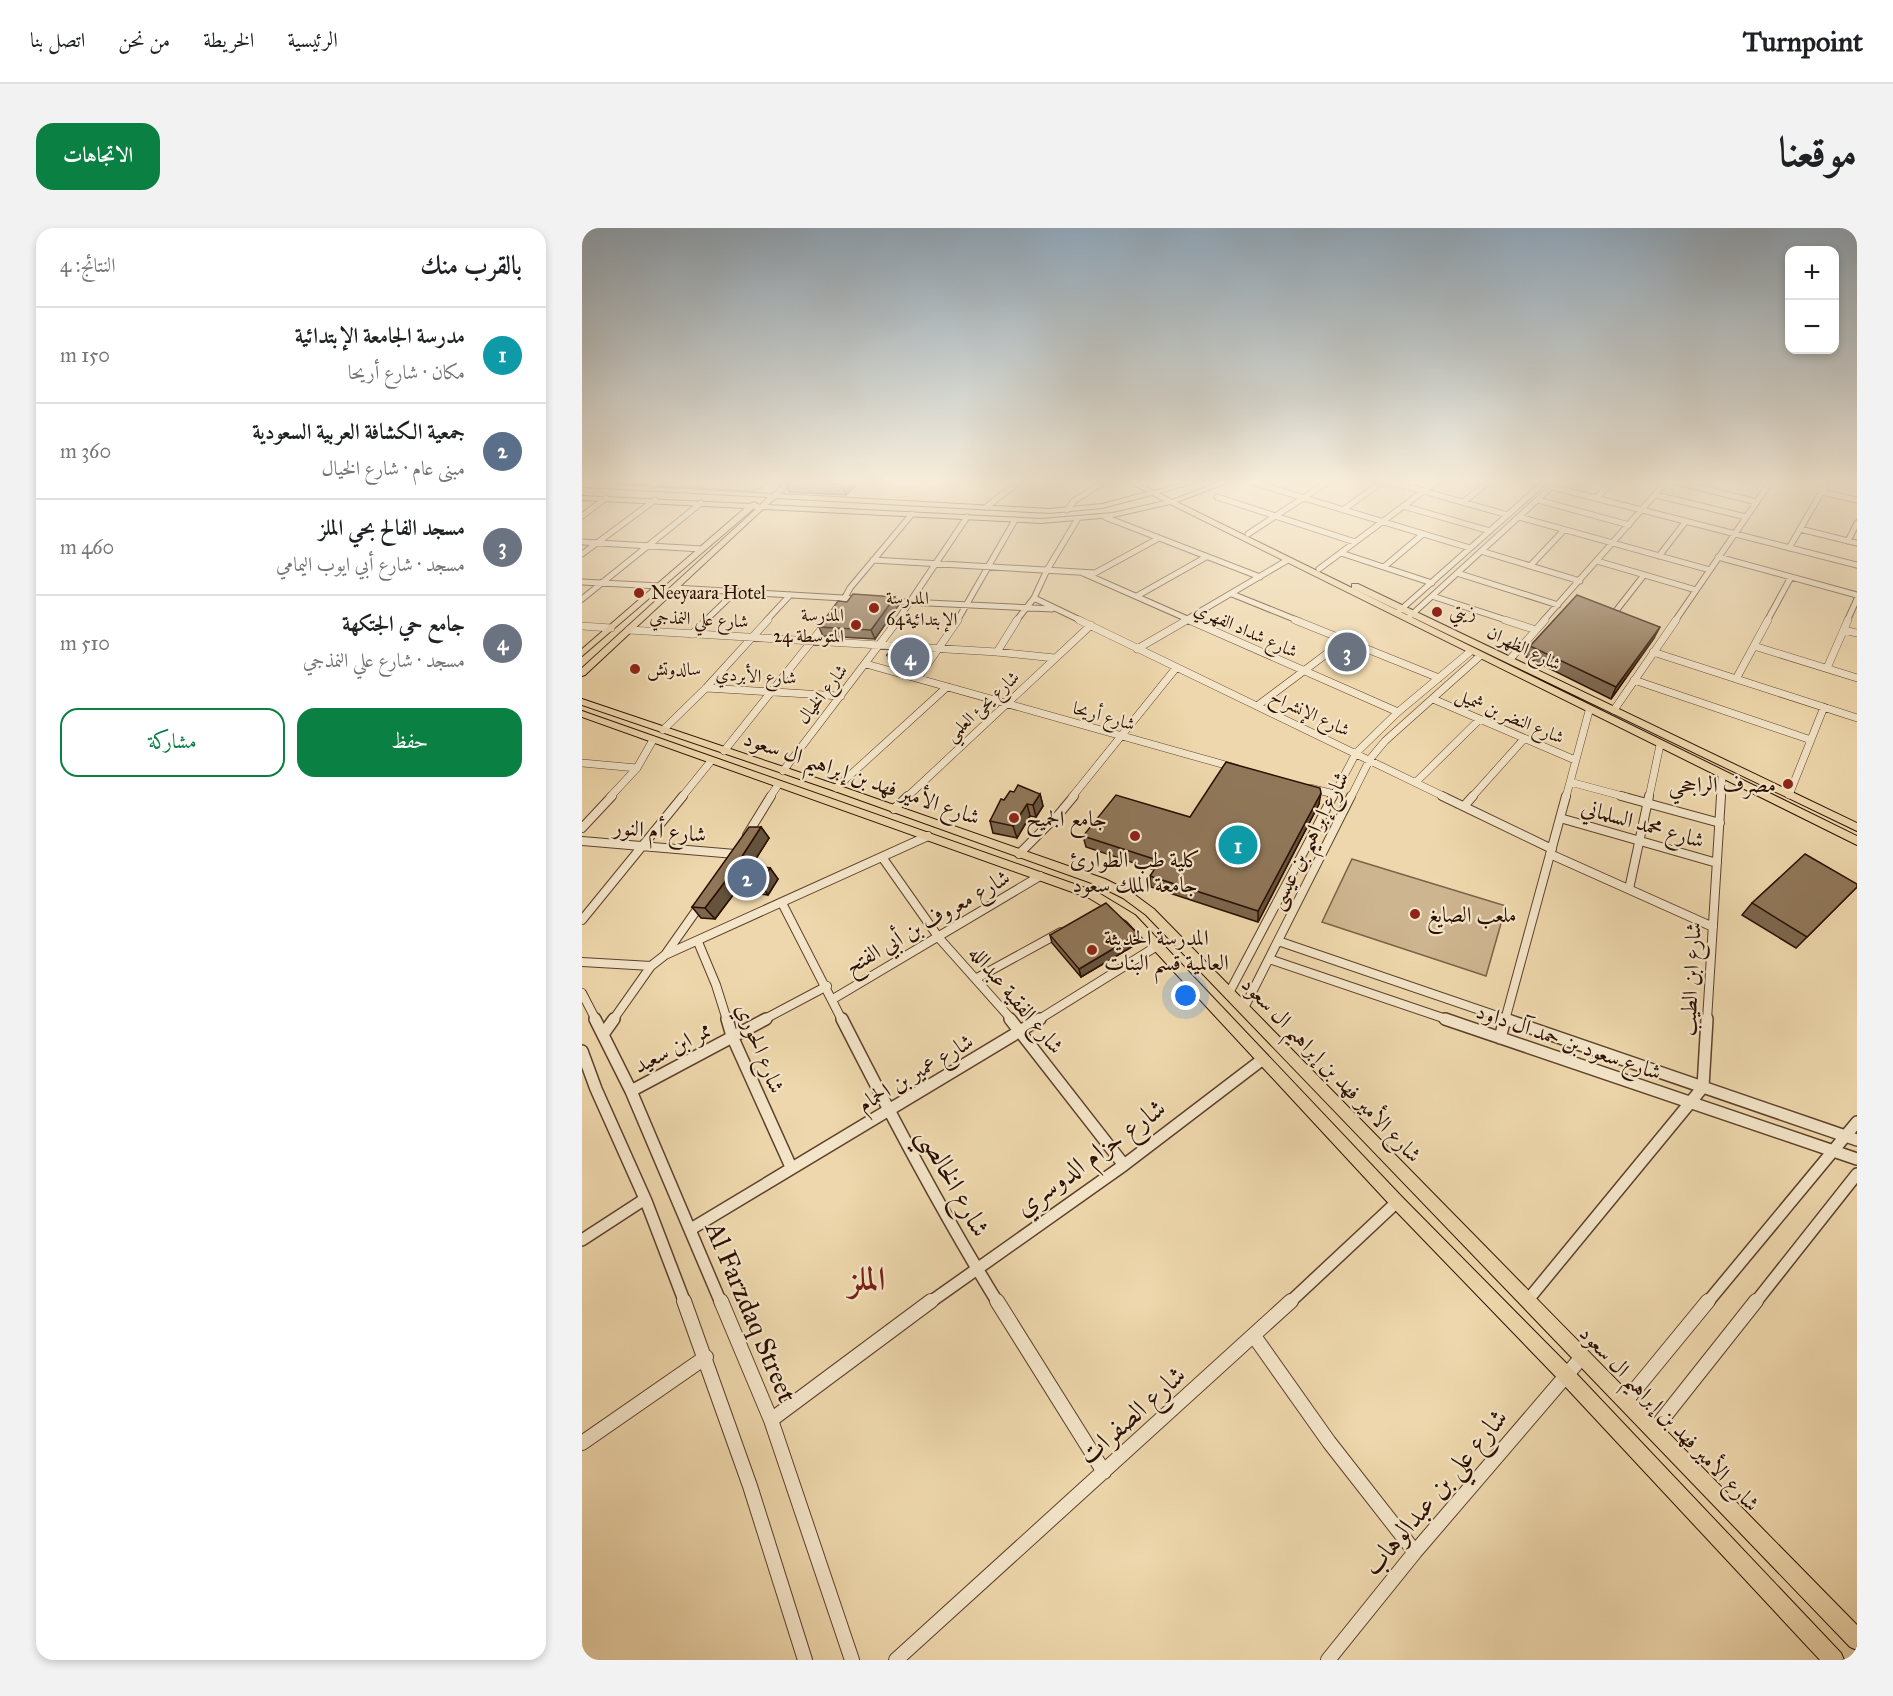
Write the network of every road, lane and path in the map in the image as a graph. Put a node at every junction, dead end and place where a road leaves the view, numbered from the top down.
1 (648, 548) edge
2 (682, 548) edge
3 (716, 548) edge
4 (883, 548) edge
5 (948, 548) edge
6 (1001, 548) edge
7 (1060, 548) edge
8 (1141, 548) edge
9 (1183, 548) edge
10 (1261, 548) edge
11 (1276, 548) edge
12 (1347, 548) edge
13 (1407, 548) edge
14 (1470, 548) edge
15 (1485, 548) edge
16 (1547, 548) edge
17 (1609, 548) edge
18 (1630, 548) edge
19 (1665, 548) edge
20 (1725, 548) edge
21 (1789, 548) edge
22 (702, 549) joint
23 (1481, 551) junction
24 (1341, 552) junction
25 (1659, 556) junction
26 (1206, 557) junction
27 (1718, 557) junction
28 (873, 560) junction
29 (1286, 561) junction
30 (1597, 561) junction
31 (939, 563) junction
32 (1857, 565) edge
33 (1530, 566) junction
34 (991, 567) junction
35 (1384, 567) junction
36 (1319, 569) junction
37 (1047, 570) junction
38 (1710, 570) junction
39 (1083, 573) junction
40 (1457, 573) junction
41 (1644, 575) junction
42 (1260, 577) junction
43 (1791, 577) junction
44 (1580, 581) junction
45 (582, 582) edge
46 (1432, 582) junction
47 (601, 583) junction
48 (660, 586) junction
49 (674, 588) junction
50 (1696, 590) junction
51 (734, 593) junction
52 (1232, 594) junction
53 (790, 595) junction
54 (1137, 596) junction
55 (1432, 596) junction
56 (1857, 597) edge
57 (1034, 598) junction
58 (1564, 598) junction
59 (582, 599) edge
60 (844, 599) junction
61 (867, 600) edge
62 (878, 600) edge
63 (912, 602) junction
64 (1574, 602) edge
65 (638, 605) junction
66 (968, 605) junction
67 (1558, 605) junction
68 (838, 607) edge
69 (1024, 609) junction
70 (1053, 609) junction
71 (1399, 611) junction
72 (1602, 612) edge
73 (832, 616) edge
74 (1409, 616) junction
75 (1612, 616) junction
76 (1622, 620) edge
77 (1188, 621) junction
78 (1091, 625) junction
79 (582, 626) edge
80 (611, 628) junction
81 (629, 630) junction
82 (1536, 630) junction
83 (1844, 630) junction
84 (1654, 632) edge
85 (1857, 633) edge
86 (692, 634) junction
87 (1664, 636) junction
88 (753, 637) junction
89 (1345, 640) junction
90 (813, 641) junction
91 (879, 646) junction
92 (1754, 646) junction
93 (940, 649) junction
94 (1137, 649) junction
95 (997, 652) junction
96 (1653, 652) junction
97 (582, 653) edge
98 (1475, 653) junction
99 (1055, 658) junction
100 (1510, 659) junction
101 (582, 663) edge
102 (866, 664) junction
103 (1176, 668) junction
104 (1827, 668) junction
105 (1302, 671) junction
106 (582, 673) edge
107 (918, 678) junction
108 (1439, 678) junction
109 (1857, 678) edge
110 (1736, 679) junction
111 (1634, 680) junction
112 (947, 687) junction
113 (705, 688) junction
114 (773, 691) junction
115 (841, 696) junction
116 (1433, 699) junction
117 (582, 702) edge
118 (1006, 703) junction
119 (1257, 706) junction
120 (1824, 707) junction
121 (1614, 710) junction
122 (1589, 711) junction
123 (1398, 712) junction
124 (582, 714) edge
125 (1857, 718) edge
126 (1479, 720) junction
127 (658, 735) junction
128 (1121, 737) junction
129 (1524, 739) junction
130 (1811, 740) junction
131 (1660, 745) junction
132 (724, 751) junction
133 (1356, 753) junction
134 (1370, 759) junction
135 (1575, 760) junction
136 (711, 761) junction
137 (582, 763) edge
138 (637, 768) junction
139 (1244, 770) edge
140 (1722, 776) junction
141 (780, 778) junction
142 (1416, 782) junction
143 (1570, 782) junction
144 (1300, 785) edge
145 (836, 788) junction
146 (1334, 794) junction
147 (1789, 795) junction
148 (1649, 804) junction
149 (1465, 805) junction
150 (894, 809) junction
151 (1560, 818) junction
152 (1720, 823) junction
153 (1857, 827) edge
154 (582, 828) edge
155 (928, 836) junction
156 (582, 841) edge
157 (1641, 841) junction
158 (1857, 841) edge
159 (643, 847) junction
160 (1551, 851) junction
161 (735, 854) junction
162 (1019, 854) junction
163 (882, 857) junction
164 (729, 863) edge
165 (1717, 863) junction
166 (1040, 876) junction
167 (1629, 889) junction
168 (710, 891) edge
169 (782, 903) junction
170 (582, 920) edge
171 (1070, 927) edge
172 (1713, 927) junction
173 (939, 938) junction
174 (1278, 941) junction
175 (698, 942) junction
176 (1157, 946) junction
177 (665, 955) junction
178 (1269, 959) junction
179 (582, 962) edge
180 (651, 966) junction
181 (977, 978) junction
182 (827, 986) junction
183 (582, 993) edge
184 (1229, 993) junction
185 (833, 999) junction
186 (1244, 1008) junction
187 (1506, 1019) junction
188 (1021, 1031) junction
189 (604, 1033) junction
190 (732, 1036) junction
191 (1500, 1038) junction
192 (1575, 1042) junction
193 (1263, 1059) junction
194 (583, 1060) edge
195 (1571, 1062) junction
196 (1703, 1087) junction
197 (631, 1091) junction
198 (1689, 1102) junction
199 (889, 1111) junction
200 (1857, 1122) edge
201 (1851, 1138) edge
202 (1833, 1151) junction
203 (1857, 1159) edge
204 (1124, 1164) junction
205 (791, 1167) junction
206 (1857, 1174) edge
207 (645, 1199) junction
208 (1397, 1202) junction
209 (691, 1229) junction
210 (582, 1240) edge
211 (976, 1268) junction
212 (1527, 1301) junction
213 (1254, 1336) junction
214 (706, 1357) junction
215 (1582, 1357) junction
216 (1566, 1376) junction
217 (1625, 1402) junction
218 (771, 1420) junction
219 (1653, 1431) junction
220 (582, 1443) edge
221 (1104, 1472) junction
222 (1414, 1552) junction
223 (1857, 1640) edge
224 (805, 1660) edge
225 (852, 1660) edge
226 (896, 1660) edge
227 (1328, 1660) edge
228 (1834, 1660) edge

1 - 47 street
2 - 22 street
3 - 49 main road
4 - 28 street
5 - 31 street, شارع الخيال
6 - 34 street
7 - 37 street
8 - 39 street, شارع شداد الفهري
9 - 26 street
10 - 29 main road, شارع الظهران
11 - 36 main road, شارع الظهران
12 - 24 street
13 - 35 street
14 - 46 street
15 - 23 street
16 - 33 street
17 - 30 street
18 - 25 street
19 - 25 street
20 - 27 street
21 - 32 street
22 - 48 main road
23 - 33 street
23 - 40 street
24 - 35 street
24 - 36 street
25 - 38 street
26 - 42 street
26 - 54 street
27 - 38 street
27 - 43 street
28 - 31 street, شارع شداد الفهري
28 - 60 street
29 - 42 street
29 - 71 main road, شارع الظهران
30 - 41 street
30 - 44 street
31 - 34 street, شارع شداد الفهري
31 - 63 street, شارع الخيال
33 - 44 street
34 - 37 street, شارع شداد الفهري
34 - 66 street
35 - 46 street
36 - 71 main road, شارع الظهران
37 - 39 street, شارع شداد الفهري
37 - 57 street
38 - 50 street
39 - 54 street, شارع شداد الفهري
40 - 55 street
40 - 67 street
41 - 50 street
41 - 75 street
42 - 52 street
43 - 56 street
43 - 92 street
44 - 58 street
45 - 47 street
46 - 71 street
47 - 48 street
47 - 59 street
48 - 65 main road
49 - 51 street
49 - 81 main road
50 - 87 street
51 - 53 street
51 - 86 street
52 - 77 street
52 - 89 street
53 - 60 street
53 - 88 street
54 - 77 street, شارع شداد الفهري
55 - 74 street
55 - 82 street
56 - 83 street
57 - 69 street
57 - 70 street, شارع الإنشراح
58 - 64 street
58 - 67 street
60 - 61 street
60 - 68 street
62 - 63 street, شارع الإنشراح
63 - 66 street, شارع الإنشراح
63 - 91 street, شارع الخيال
65 - 80 main road
65 - 101 main road
66 - 69 street, شارع الإنشراح
66 - 93 street
67 - 82 street
69 - 70 street, شارع الإنشراح
69 - 95 street
70 - 78 street, شارع الإنشراح
71 - 74 main road, شارع الظهران
72 - 75 street
73 - 90 street
74 - 98 main road, شارع الظهران
74 - 100 main road, شارع الظهران
75 - 76 street
77 - 94 street
77 - 105 street, شارع شداد الفهري
78 - 94 street, شارع الإنشراح
78 - 99 street, شارع يحئ العلمي
79 - 80 street
80 - 97 main road
81 - 86 street, شارع علي النمذجي
81 - 106 main road
82 - 100 street
83 - 85 street
83 - 104 street
84 - 87 street
86 - 88 street, شارع علي النمذجي
87 - 96 street
88 - 90 street, شارع علي النمذجي
88 - 113 street
89 - 105 street
89 - 108 street
90 - 91 street, شارع علي النمذجي
90 - 114 street
91 - 93 street, شارع علي النمذجي
91 - 102 street, شارع الخيال
92 - 104 street
92 - 110 street
93 - 95 street, شارع علي النمذجي
93 - 107 street
94 - 103 street, شارع الإنشراح
95 - 99 street, شارع علي النمذجي
96 - 110 street
96 - 111 street
98 - 108 street
98 - 116 street, شارع إبراهيم بن عيسى
98 - 122 main road, شارع الظهران
99 - 118 street, شارع يحئ العلمي
100 - 121 main road, شارع الظهران
102 - 107 street, شارع أريحا
102 - 115 street, شارع الخيال
103 - 119 street, شارع الإنشراح
103 - 128 street
104 - 109 street
105 - 119 street
105 - 123 street, شارع شداد الفهري
107 - 112 street, شارع أريحا
108 - 123 street
110 - 120 street
111 - 121 street
111 - 130 street
112 - 118 street, شارع أريحا
112 - 145 street
113 - 114 street, شارع الأبردي
113 - 127 street
114 - 115 street, شارع الأبردي
114 - 132 street
115 - 141 street, شارع الخيال
116 - 126 street, شارع النضر بن شميل
116 - 134 street, شارع إبراهيم بن عيسى
117 - 127 main road, شارع الأمير فهد بن إبراهيم ال سعود
118 - 128 street, شارع أريحا
118 - 150 street, شارع يحئ العلمي
119 - 133 street, شارع الإنشراح
120 - 125 street
120 - 130 street
121 - 147 main road, شارع الظهران
122 - 131 main road, شارع الظهران
122 - 135 street
123 - 133 street
124 - 127 main road, شارع الأمير فهد بن إبراهيم ال سعود
126 - 129 street, شارع النضر بن شميل
126 - 142 street
127 - 132 main road, شارع الأمير فهد بن إبراهيم ال سعود
127 - 136 main road, شارع الأمير فهد بن إبراهيم ال سعود
127 - 138 street
128 - 139 street, شارع أريحا
128 - 162 street
129 - 135 street, شارع النضر بن شميل
129 - 149 street
130 - 147 street
131 - 140 main road, شارع الظهران
131 - 148 street
132 - 141 main road, شارع الأمير فهد بن إبراهيم ال سعود
133 - 134 street, شارع الإنشراح
133 - 146 street
134 - 142 street, شارع الإنشراح
134 - 174 street, شارع إبراهيم بن عيسى
135 - 143 street
136 - 141 main road, شارع الأمير فهد بن إبراهيم ال سعود
136 - 159 street
137 - 138 street
138 - 154 street
140 - 152 street, شارع ابن الطيب
140 - 158 main road, شارع الظهران
141 - 145 main road, شارع الأمير فهد بن إبراهيم ال سعود
141 - 155 main road, شارع الأمير فهد بن إبراهيم ال سعود
141 - 161 street, شارع الخيال
142 - 149 street, شارع الإنشراح
143 - 148 street
143 - 151 street
144 - 146 street
145 - 150 main road, شارع الأمير فهد بن إبراهيم ال سعود
146 - 184 street
147 - 153 main road, شارع الظهران
148 - 152 street
148 - 157 street
149 - 160 street, شارع الإنشراح
150 - 162 main road, شارع الأمير فهد بن إبراهيم ال سعود
151 - 157 street, شارع محمد السلماني
151 - 160 street
152 - 165 street, شارع ابن الطيب
155 - 163 street
155 - 166 main road, شارع الأمير فهد بن إبراهيم ال سعود
156 - 159 street, شارع أم النور
157 - 165 street, شارع محمد السلماني
157 - 167 street
159 - 161 street, شارع أم النور
159 - 170 street
160 - 167 street, شارع الإنشراح
160 - 187 street
161 - 164 street, شارع الخيال
162 - 184 main road, شارع الأمير فهد بن إبراهيم ال سعود
163 - 169 street
163 - 173 street, شارع الفقية عبدالله
165 - 172 street, شارع ابن الطيب
166 - 173 street, شارع معروف بن أبي الفتح
166 - 176 main road, شارع الأمير فهد بن إبراهيم ال سعود
167 - 172 street, شارع الإنشراح
168 - 177 street
169 - 175 street
169 - 182 street, شارع الخالصي
171 - 181 street
172 - 196 street, شارع ابن الطيب
173 - 181 street, شارع الفقية عبدالله
173 - 185 street, شارع معروف بن أبي الفتح
174 - 178 street, شارع إبراهيم بن عيسى
174 - 187 street
175 - 177 street
175 - 190 street, شارع الحوري
176 - 188 street, شارع عمير بن الحمام
176 - 193 main road, شارع الأمير فهد بن إبراهيم ال سعود
177 - 180 street
178 - 186 street, شارع إبراهيم بن عيسى
178 - 191 street, شارع سعود بن حمد آل داود
179 - 180 street
180 - 189 street
181 - 188 street, شارع الفقية عبدالله
182 - 185 street, شارع الخالصي
182 - 190 street, ممر ابن سعيد
183 - 189 street, Al Farzdaq Street
184 - 186 main road, شارع الأمير فهد بن إبراهيم ال سعود
185 - 199 street, شارع الخالصي
186 - 212 main road, شارع الأمير فهد بن إبراهيم ال سعود
187 - 191 street
187 - 192 street
188 - 199 street, شارع عمير بن الحمام
188 - 204 street, شارع الفقية عبدالله
189 - 197 street, Al Farzdaq Street
190 - 197 street, ممر ابن سعيد
190 - 205 street, شارع الحوري
191 - 195 street, شارع سعود بن حمد آل داود
192 - 195 street
192 - 196 street
193 - 204 street, شارع حزام الدوسري
193 - 208 main road, شارع الأمير فهد بن إبراهيم ال سعود
194 - 207 street
195 - 198 street, شارع سعود بن حمد آل داود
196 - 198 street
196 - 201 street
197 - 209 street, Al Farzdaq Street
198 - 202 street, شارع سعود بن حمد آل داود
198 - 212 street
199 - 205 street, شارع عمير بن الحمام
199 - 211 street, شارع الخالصي
200 - 201 street
201 - 202 street
202 - 203 street, شارع سعود بن حمد آل داود
202 - 217 street
204 - 211 street, شارع حزام الدوسري
205 - 209 street, شارع عمير بن الحمام
206 - 219 street
207 - 210 street
207 - 214 street
208 - 213 street, شارع الصفرات
208 - 216 main road, شارع الأمير فهد بن إبراهيم ال سعود
209 - 218 street, Al Farzdaq Street
211 - 218 street, شارع حزام الدوسري
211 - 221 street, شارع الخالصي
212 - 215 main road, شارع الأمير فهد بن إبراهيم ال سعود
213 - 221 street, شارع الصفرات
213 - 222 street
214 - 220 street
214 - 224 street
215 - 216 street, شارع علي بن عبدالوهاب
215 - 217 main road, شارع الأمير فهد بن إبراهيم ال سعود
216 - 222 street, شارع علي بن عبدالوهاب
216 - 228 main road, شارع الأمير فهد بن إبراهيم ال سعود
217 - 219 main road, شارع الأمير فهد بن إبراهيم ال سعود
218 - 225 street, Al Farzdaq Street
219 - 223 main road, شارع الأمير فهد بن إبراهيم ال سعود
221 - 226 street, شارع الصفرات
222 - 227 street, شارع علي بن عبدالوهاب

